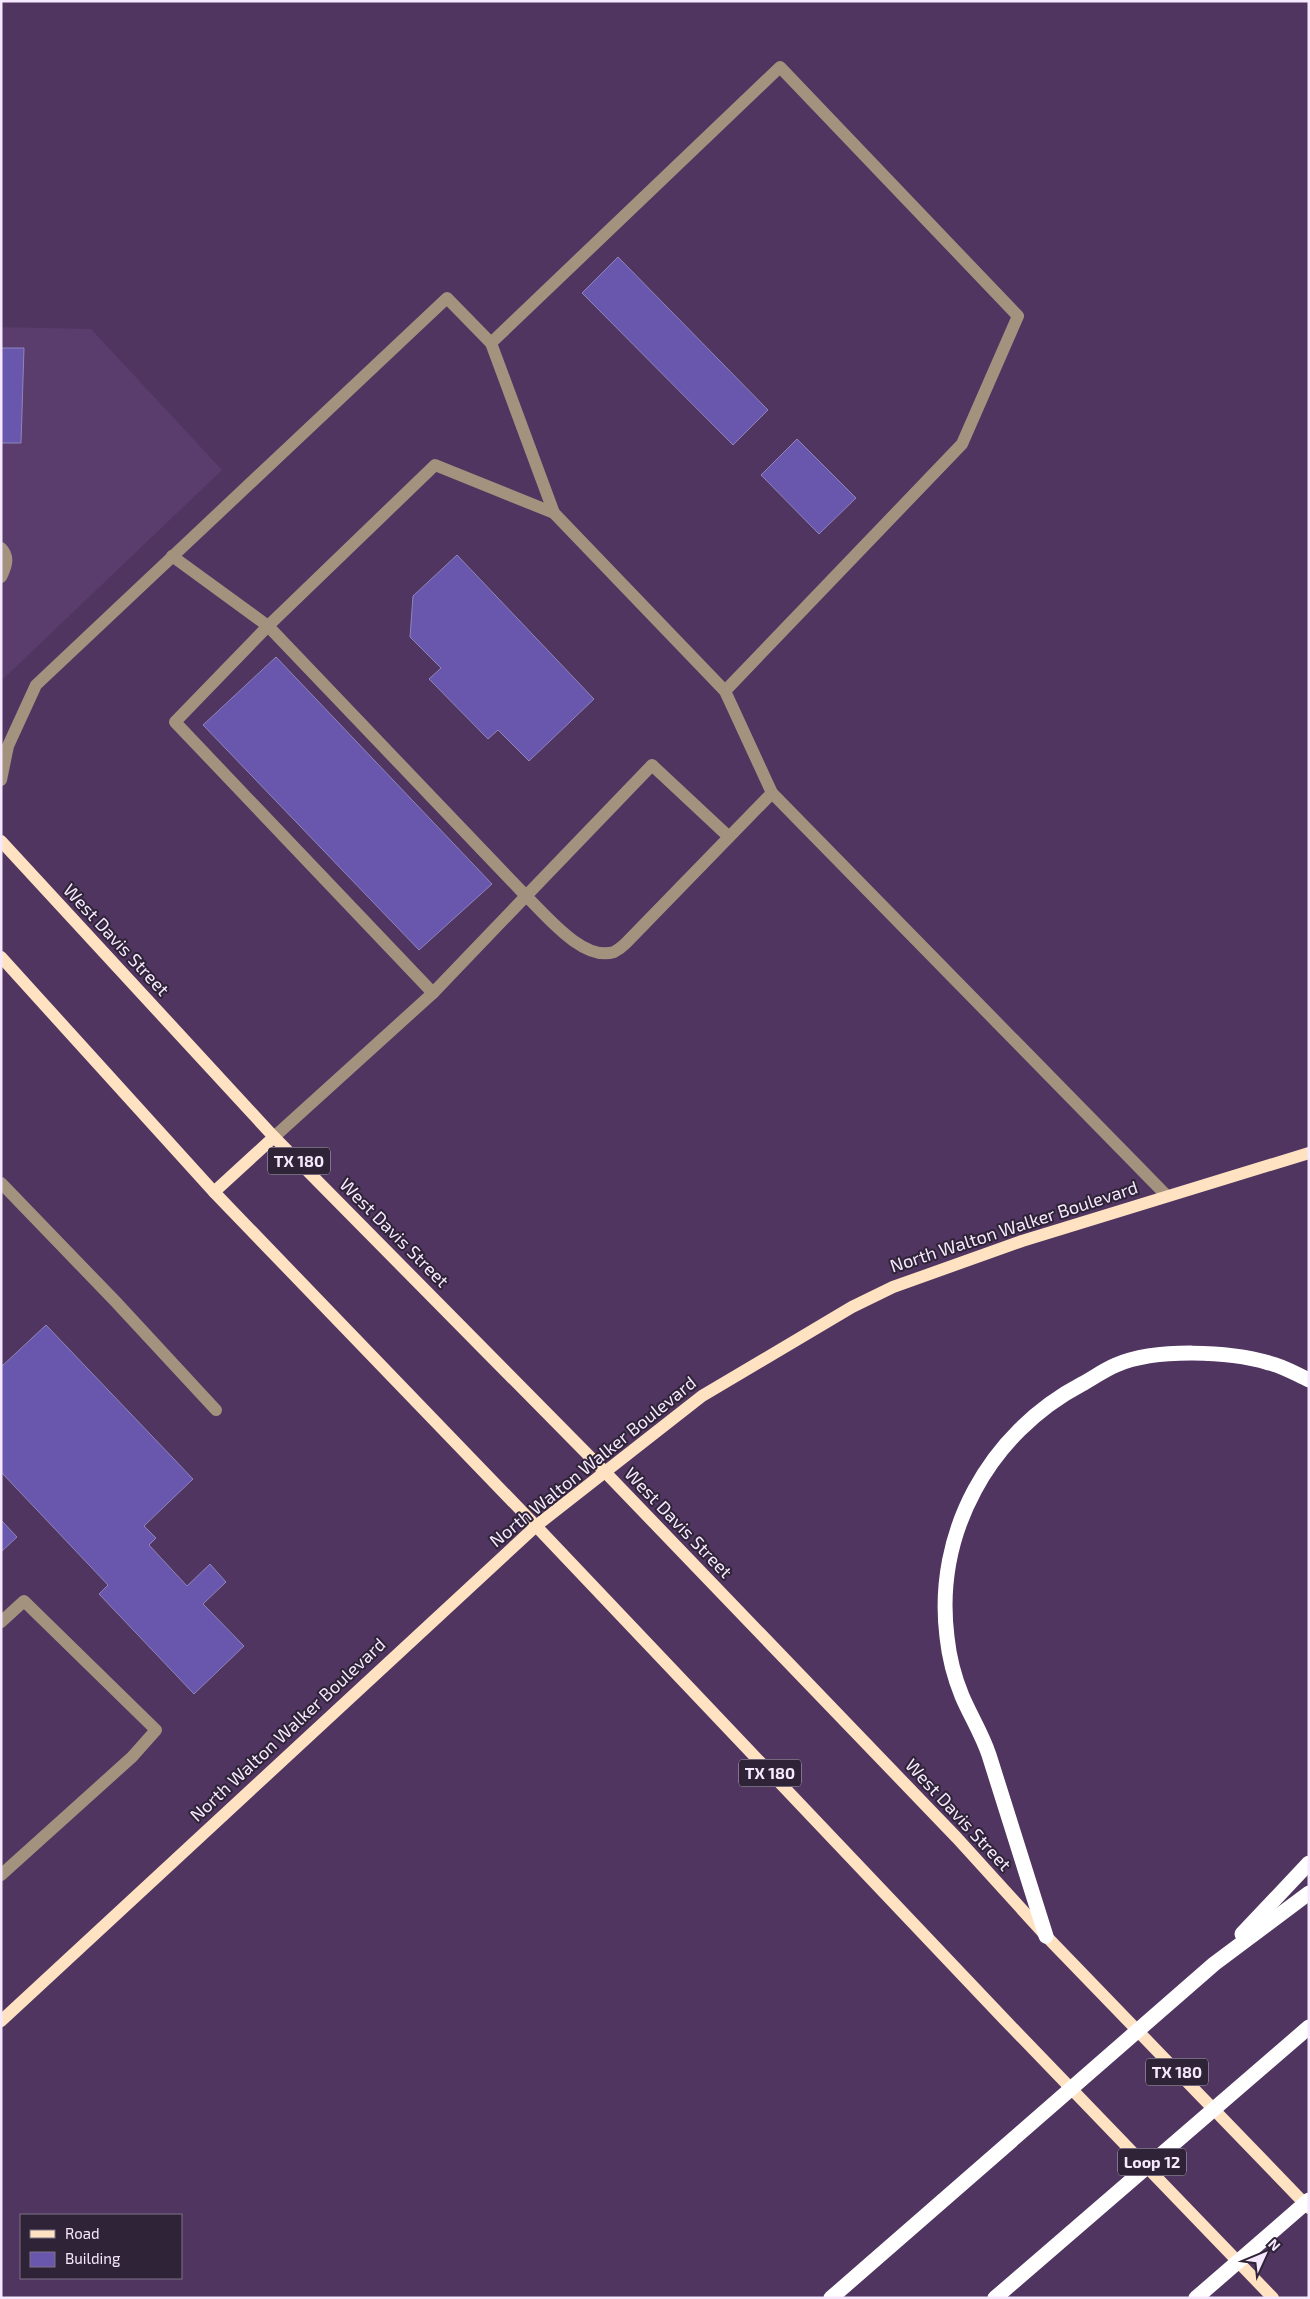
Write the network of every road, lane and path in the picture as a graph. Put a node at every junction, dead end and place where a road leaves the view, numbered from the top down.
1 (491, 343) junction
2 (554, 513) junction
3 (1, 548) edge
4 (172, 556) junction
5 (1, 577) edge
6 (268, 626) junction
7 (725, 692) junction
8 (1, 780) edge
9 (772, 793) junction
10 (729, 837) junction
11 (1, 841) edge
12 (526, 896) junction
13 (1, 957) edge
14 (433, 993) junction
15 (274, 1137) junction
16 (1309, 1153) edge
17 (1, 1183) edge
18 (214, 1192) junction
19 (1168, 1196) junction
20 (1309, 1380) edge
21 (216, 1410) dead end
22 (606, 1473) junction
23 (536, 1526) junction
24 (1, 1622) edge
25 (1309, 1863) edge
26 (1, 1875) edge
27 (1309, 1893) edge
28 (1046, 1936) junction
29 (1214, 1964) junction
30 (1, 2021) edge
31 (1309, 2027) edge
32 (1309, 2200) edge
33 (1309, 2208) edge
34 (831, 2298) edge
35 (995, 2298) edge
36 (1196, 2298) edge
37 (1273, 2298) edge

1 - 2 lane
1 - 4 lane
1 - 7 lane
2 - 6 lane
2 - 7 lane
3 - 5 lane
4 - 6 lane
4 - 8 lane
6 - 12 lane
6 - 14 lane
7 - 9 lane
9 - 10 lane
9 - 19 lane
10 - 12 lane
10 - 12 lane
11 - 15 main road, West Davis Street / TX 180
12 - 14 lane
13 - 18 main road, TX 180
14 - 15 lane
15 - 18 main road
15 - 22 main road, West Davis Street / TX 180
16 - 19 main road, North Walton Walker Boulevard
17 - 21 lane
18 - 23 main road, TX 180
19 - 22 main road, North Walton Walker Boulevard
20 - 28 highway
22 - 23 main road, North Walton Walker Boulevard
22 - 28 main road, West Davis Street / TX 180
23 - 30 main road, North Walton Walker Boulevard
23 - 37 main road, TX 180
24 - 26 lane
25 - 29 highway
27 - 29 highway
28 - 33 main road, West Davis Street / TX 180
29 - 34 highway
31 - 35 highway, Loop 12
32 - 36 highway

